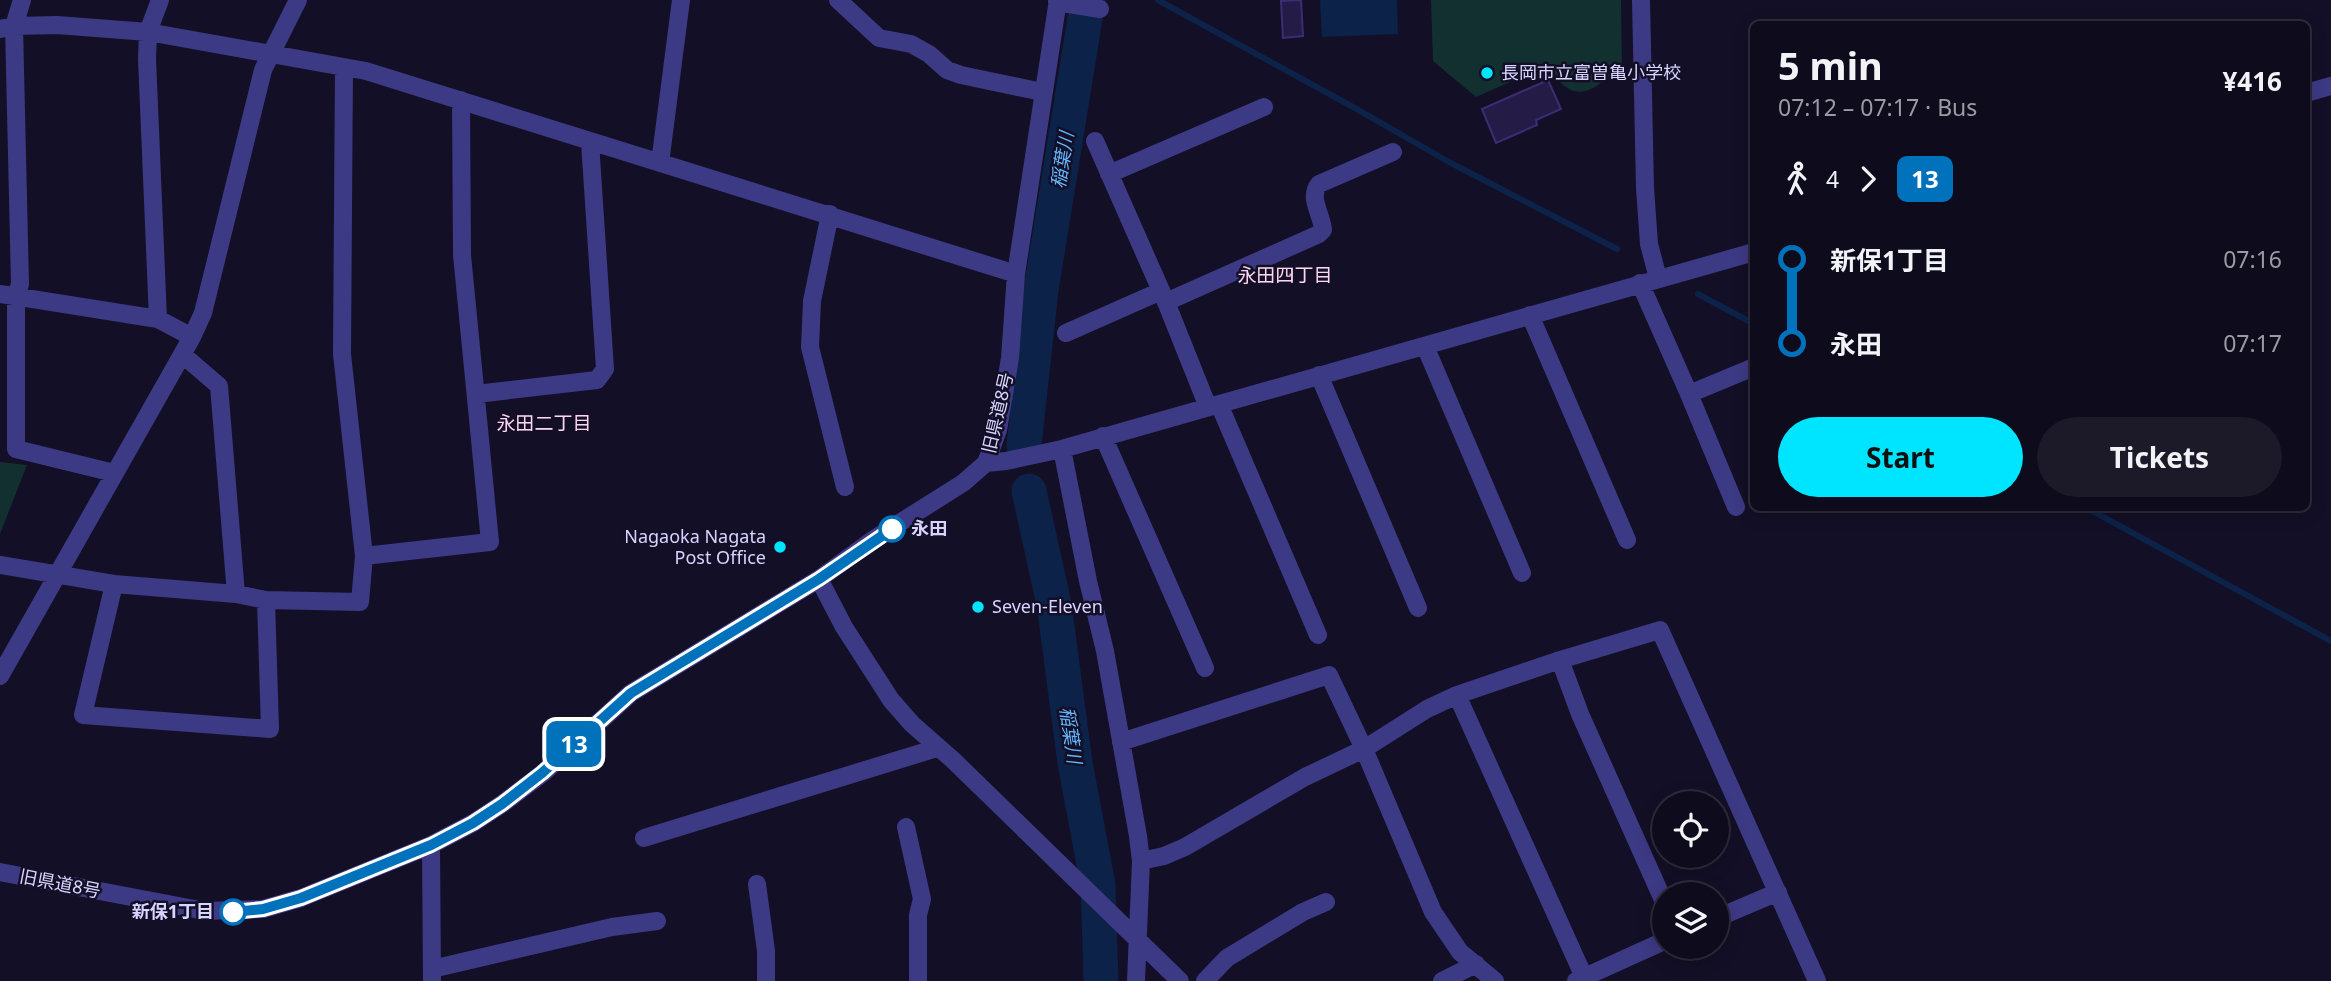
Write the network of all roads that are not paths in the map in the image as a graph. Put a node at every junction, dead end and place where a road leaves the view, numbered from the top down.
1 (22, 0) edge
2 (160, 0) edge
3 (298, 0) edge
4 (681, 0) edge
5 (838, 0) edge
6 (1641, 0) edge
7 (1060, 2) edge
8 (1100, 9) dead end
9 (7, 27) edge
10 (148, 32) junction
11 (271, 54) junction
12 (344, 67) junction
13 (2331, 86) edge
14 (1042, 92) junction
15 (2310, 92) edge
16 (461, 100) junction
17 (1264, 107) dead end
18 (1095, 141) dead end
19 (590, 142) junction
20 (1393, 152) dead end
21 (660, 163) junction
22 (1110, 174) junction
23 (830, 214) junction
24 (1750, 253) edge
25 (1016, 274) junction
26 (1658, 278) junction
27 (1640, 284) junction
28 (8, 295) edge
29 (1163, 297) junction
30 (1530, 315) junction
31 (158, 319) junction
32 (1066, 332) dead end
33 (192, 337) junction
34 (1425, 346) junction
35 (183, 355) junction
36 (1750, 369) edge
37 (1319, 375) junction
38 (477, 394) junction
39 (1689, 394) junction
40 (1214, 405) junction
41 (1103, 436) junction
42 (1062, 449) junction
43 (986, 463) junction
44 (114, 473) junction
45 (845, 487) dead end
46 (1736, 508) dead end
47 (1627, 540) dead end
48 (364, 556) junction
49 (0, 565) edge
50 (1522, 573) dead end
51 (57, 574) junction
52 (819, 579) junction
53 (114, 583) junction
54 (236, 594) junction
55 (266, 600) junction
56 (1418, 608) dead end
57 (1318, 635) dead end
58 (1560, 660) junction
59 (1205, 668) dead end
60 (0, 676) edge
61 (1457, 695) junction
62 (1121, 742) junction
63 (937, 748) junction
64 (1364, 749) junction
65 (906, 827) dead end
66 (644, 838) dead end
67 (431, 845) junction
68 (1141, 862) junction
69 (0, 872) edge
70 (1655, 882) edge
71 (757, 884) dead end
72 (1778, 892) junction
73 (1326, 902) dead end
74 (1729, 913) edge
75 (657, 921) dead end
76 (1137, 939) junction
77 (1652, 946) edge
78 (1476, 964) junction
79 (432, 975) edge
80 (1580, 979) edge
81 (766, 981) edge
82 (918, 981) edge
83 (1136, 981) edge
84 (1180, 981) edge
85 (1205, 981) edge
86 (1442, 981) edge
87 (1495, 981) edge
88 (1816, 981) edge

1 - 9 street
2 - 10 street
3 - 11 street
4 - 21 street
5 - 14 street
6 - 26 street
7 - 8 street
7 - 14 street, 旧県道8号
9 - 10 street
9 - 28 street
10 - 11 street
10 - 31 street
11 - 12 street
11 - 33 street
12 - 16 street
12 - 48 street
13 - 15 street
14 - 25 street, 旧県道8号
16 - 19 street
16 - 38 street
17 - 22 street
18 - 22 street
19 - 21 street
19 - 38 street
20 - 29 street
21 - 23 street
22 - 29 street
23 - 25 street
23 - 45 street
24 - 26 street
25 - 43 street, 旧県道8号
26 - 27 street
27 - 30 street
27 - 39 street
28 - 31 street
28 - 44 street
29 - 32 street
29 - 40 street
30 - 34 street
30 - 47 street
31 - 33 street
33 - 35 street
34 - 37 street
34 - 50 street
35 - 44 street
35 - 54 street
36 - 39 street
37 - 40 street
37 - 56 street
38 - 48 street
39 - 46 street
40 - 41 street
40 - 57 street
41 - 42 street
41 - 59 street
42 - 43 street
42 - 62 street
43 - 52 street, 旧県道8号
44 - 51 street
48 - 55 street
49 - 51 street
51 - 53 street
51 - 60 street
52 - 63 street
52 - 67 street, 旧県道8号
53 - 54 street
53 - 55 street
54 - 55 street
58 - 61 street
58 - 70 street
58 - 72 street
61 - 64 street
61 - 80 street
62 - 64 street
62 - 68 street
63 - 66 street
63 - 76 street
64 - 68 street
64 - 78 street
65 - 82 street
67 - 69 street, 旧県道8号
67 - 79 street
68 - 76 street
71 - 81 street
72 - 74 street
72 - 88 street
73 - 85 street
75 - 79 street
76 - 83 street
76 - 84 street
77 - 80 street
78 - 86 street
78 - 87 street

